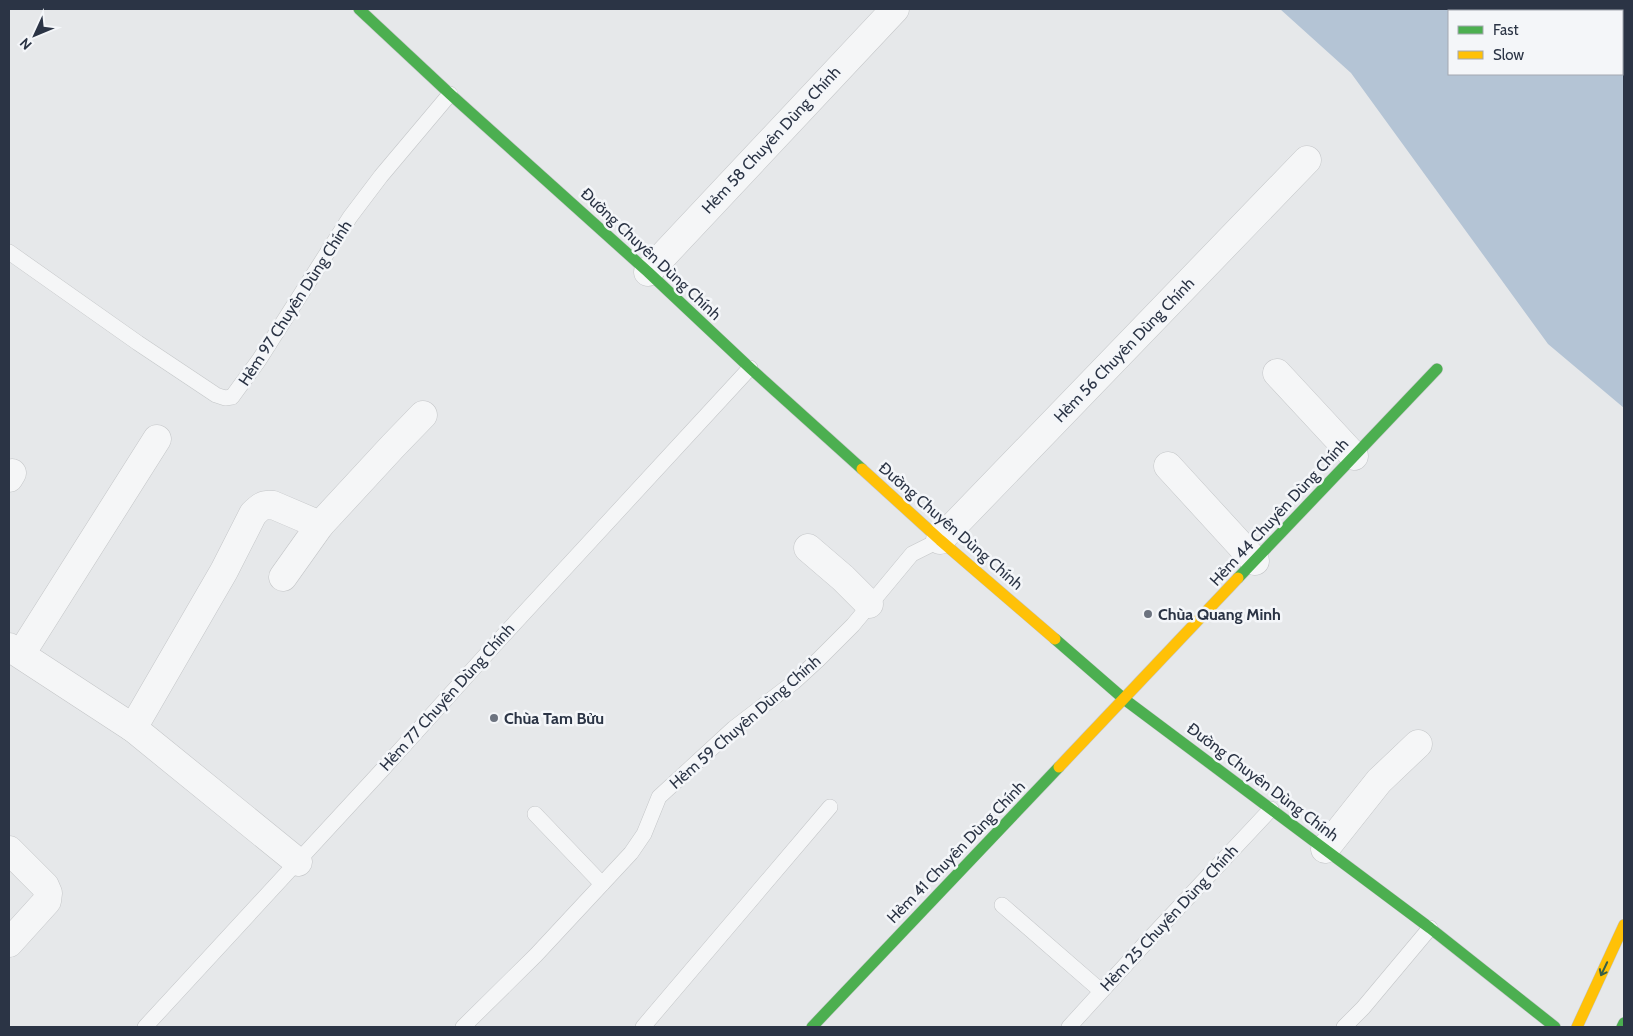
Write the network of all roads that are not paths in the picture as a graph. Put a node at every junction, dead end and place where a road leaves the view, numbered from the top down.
1 (360, 9) edge
2 (895, 9) edge
3 (450, 94) junction
4 (1307, 160) dead end
5 (9, 252) edge
6 (648, 272) junction
7 (750, 368) junction
8 (1437, 369) dead end
9 (1276, 373) dead end
10 (423, 415) dead end
11 (157, 439) dead end
12 (1354, 456) junction
13 (1168, 466) dead end
14 (320, 525) junction
15 (940, 540) junction
16 (808, 548) dead end
17 (1255, 560) junction
18 (283, 576) dead end
19 (869, 604) junction
20 (15, 651) edge
21 (1124, 699) junction
22 (132, 728) junction
23 (1418, 744) dead end
24 (830, 808) dead end
25 (1270, 809) junction
26 (535, 814) dead end
27 (1325, 849) junction
28 (9, 850) edge
29 (298, 862) junction
30 (602, 884) junction
31 (1002, 905) dead end
32 (1624, 925) edge
33 (1430, 928) junction
34 (9, 944) edge
35 (1101, 991) junction
36 (1624, 1023) edge
37 (145, 1027) edge
38 (463, 1027) edge
39 (643, 1027) edge
40 (812, 1027) edge
41 (1069, 1027) edge
42 (1344, 1027) edge
43 (1555, 1027) edge
44 (1577, 1027) edge
45 (1622, 1027) edge

1 - 3 street, Đường Chuyên Dùng Chính
2 - 6 street, Hẻm 58 Chuyên Dùng Chính
3 - 5 lane, Hẻm 97 Chuyên Dùng Chính
3 - 6 street, Đường Chuyên Dùng Chính
4 - 15 street, Hẻm 56 Chuyên Dùng Chính
6 - 7 street, Đường Chuyên Dùng Chính
7 - 15 street, Đường Chuyên Dùng Chính
7 - 29 lane, Hẻm 77 Chuyên Dùng Chính
8 - 12 street, Hẻm 44 Chuyên Dùng Chính
9 - 12 street
10 - 14 street
11 - 20 street
12 - 17 street, Hẻm 44 Chuyên Dùng Chính
13 - 17 street
14 - 18 street
14 - 22 street
15 - 19 lane, Hẻm 59 Chuyên Dùng Chính
15 - 21 street, Đường Chuyên Dùng Chính
16 - 19 street
17 - 21 street, Hẻm 44 Chuyên Dùng Chính
19 - 30 lane, Hẻm 59 Chuyên Dùng Chính
20 - 22 street
21 - 25 street, Đường Chuyên Dùng Chính
21 - 40 street, Hẻm 41 Chuyên Dùng Chính
22 - 29 street
23 - 27 street
24 - 39 lane
25 - 27 street, Đường Chuyên Dùng Chính
25 - 35 lane, Hẻm 25 Chuyên Dùng Chính
26 - 30 lane
27 - 33 street, Đường Chuyên Dùng Chính
28 - 34 street
29 - 37 lane, Hẻm 77 Chuyên Dùng Chính
30 - 38 lane, Hẻm 59 Chuyên Dùng Chính
31 - 35 lane
32 -> 44 street
33 - 42 lane
33 - 43 street, Đường Chuyên Dùng Chính
35 - 41 lane, Hẻm 25 Chuyên Dùng Chính
36 - 45 street

